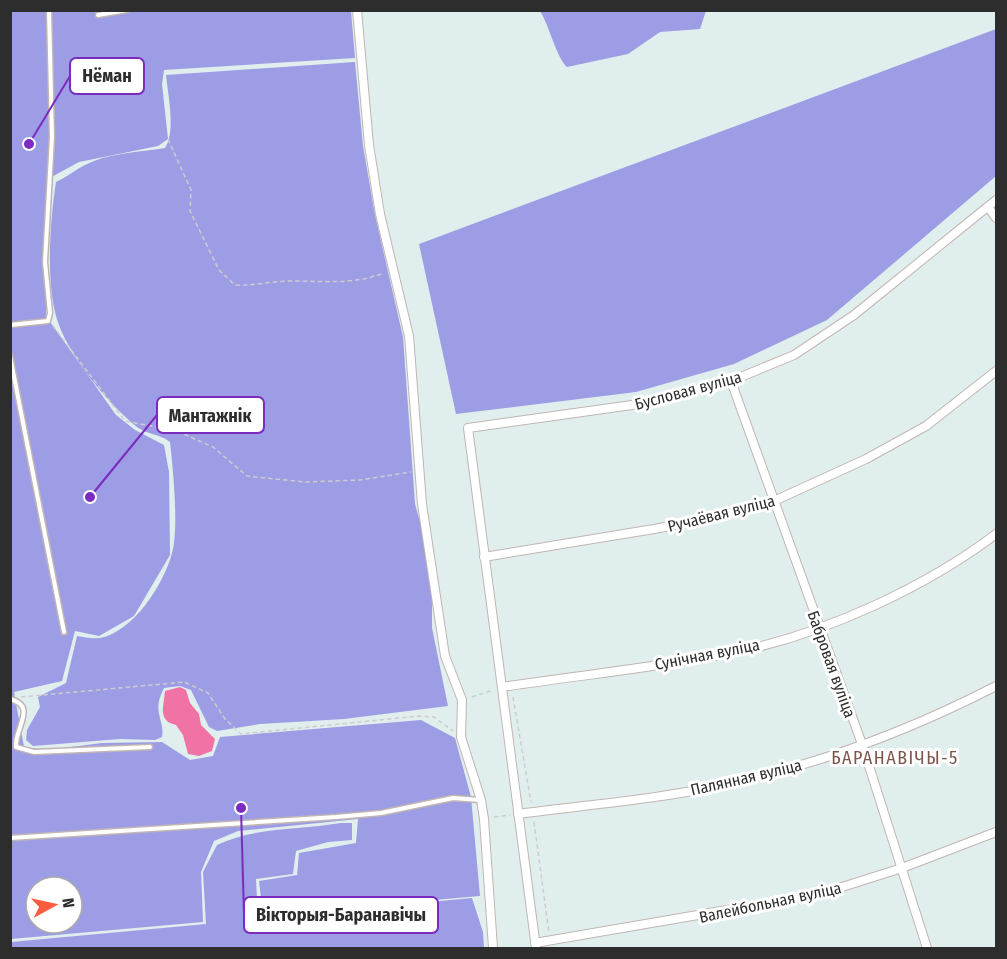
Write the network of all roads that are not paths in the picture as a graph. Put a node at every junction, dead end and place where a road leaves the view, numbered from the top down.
1 (49, 10) edge
2 (127, 10) edge
3 (357, 10) edge
4 (98, 15) dead end
5 (996, 200) edge
6 (988, 207) junction
7 (996, 218) edge
8 (10, 326) edge
9 (10, 356) edge
10 (996, 371) edge
11 (731, 381) junction
12 (774, 501) junction
13 (996, 534) edge
14 (484, 557) junction
15 (818, 628) junction
16 (64, 632) dead end
17 (996, 686) edge
18 (502, 687) junction
19 (10, 698) edge
20 (862, 744) junction
21 (150, 747) dead end
22 (481, 800) junction
23 (518, 814) junction
24 (996, 832) edge
25 (10, 838) edge
26 (902, 868) junction
27 (536, 946) edge
28 (493, 948) edge
29 (927, 948) edge

1 - 8 lane
2 - 4 lane
3 - 22 street
5 - 6 street, Бусловая вуліца
6 - 7 street
6 - 11 street, Бусловая вуліца
9 - 16 lane
10 - 12 street, Ручаёвая вуліца
11 - 12 street, Бабровая вуліца
11 - 14 street, Бусловая вуліца
12 - 14 street, Ручаёвая вуліца
12 - 15 street, Бабровая вуліца
13 - 15 street, Сунічная вуліца
14 - 18 street
15 - 18 street, Сунічная вуліца
15 - 20 street, Бабровая вуліца
17 - 20 street, Палянная вуліца
18 - 23 street
19 - 21 lane
20 - 23 street, Палянная вуліца
20 - 26 street, Бабровая вуліца
22 - 25 lane
22 - 28 street
23 - 27 street
24 - 26 street, Валейбольная вуліца
26 - 27 street, Валейбольная вуліца
26 - 29 street, Бабровая вуліца

